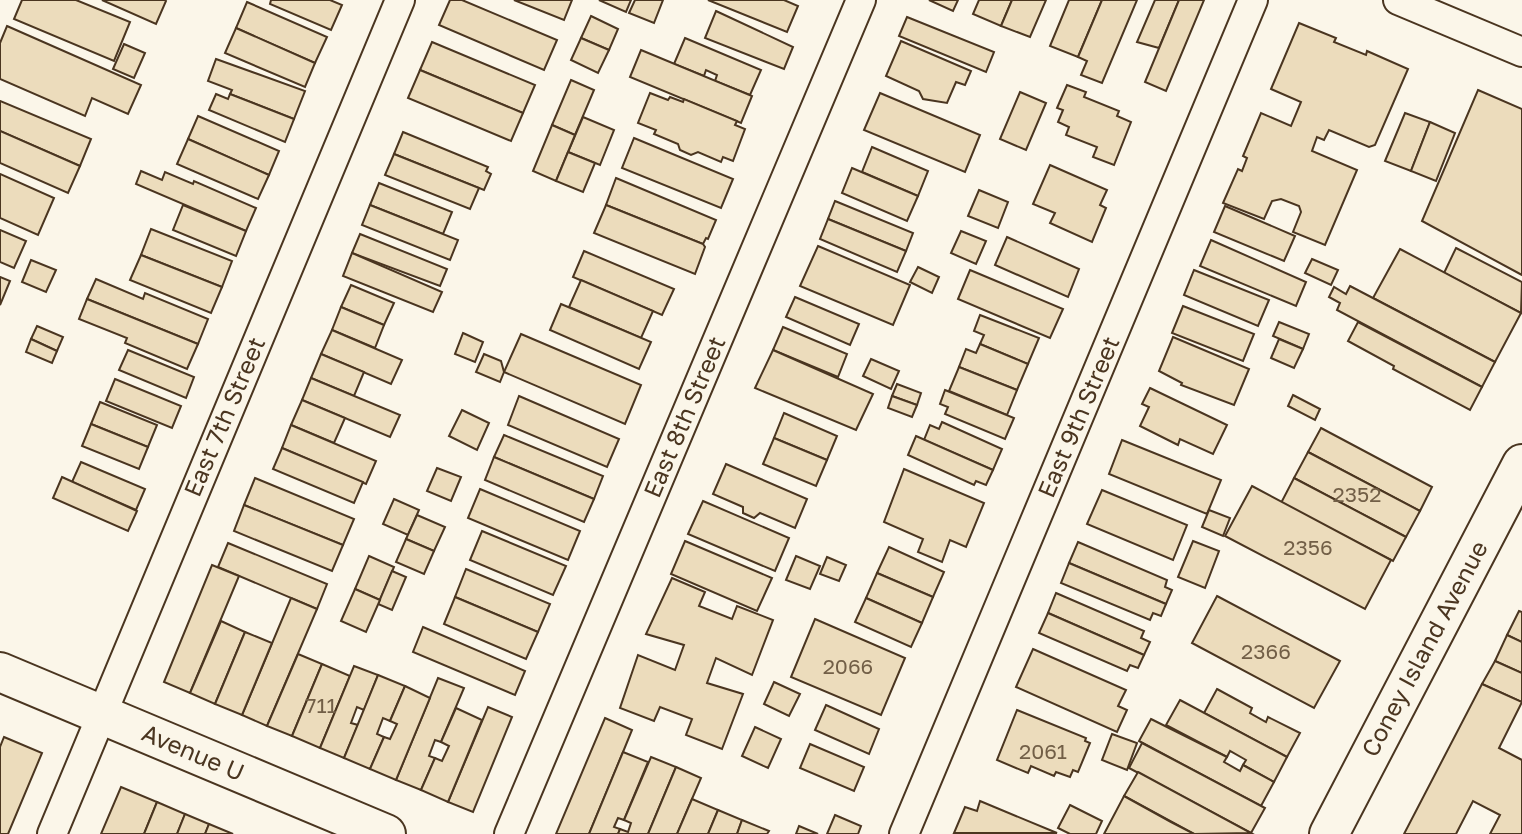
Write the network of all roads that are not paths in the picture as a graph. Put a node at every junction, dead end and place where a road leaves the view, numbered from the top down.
1 (400, 0) edge
2 (861, 0) edge
3 (1253, 0) edge
4 (1398, 0) edge
5 (1522, 52) edge
6 (1522, 464) edge
7 (0, 672) edge
8 (101, 714) junction
9 (51, 834) edge
10 (386, 834) edge
11 (509, 834) edge
12 (904, 834) edge
13 (1329, 834) edge

1 - 8 street, East 7th Street
2 - 11 street, East 8th Street
3 - 12 street, East 9th Street
4 - 5 street
6 - 13 main road, Coney Island Avenue
7 - 8 main road, Avenue U
8 - 9 street, East 7th Street
8 - 10 main road, Avenue U

